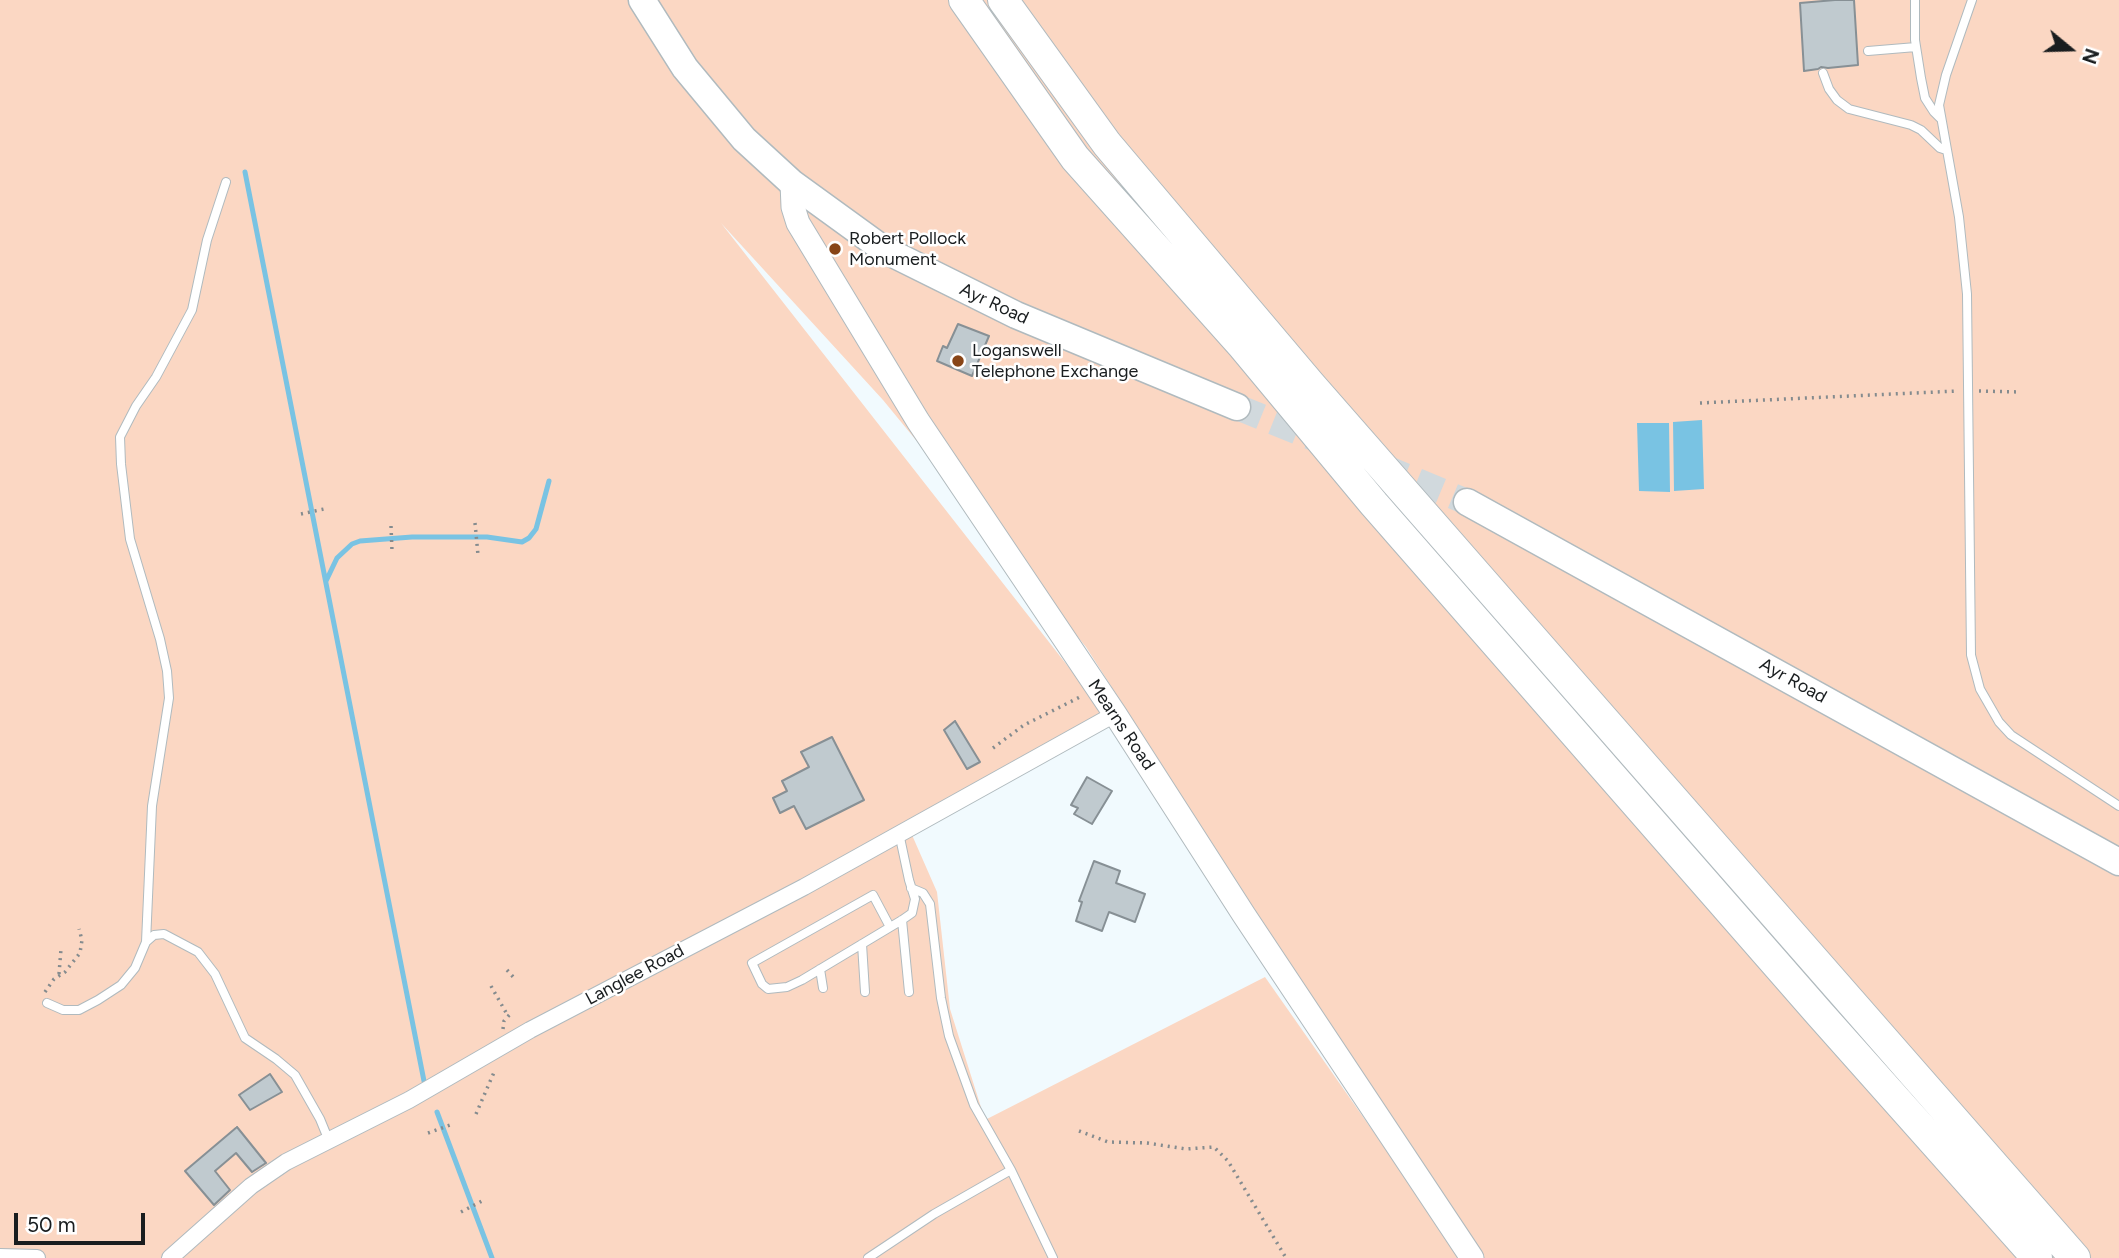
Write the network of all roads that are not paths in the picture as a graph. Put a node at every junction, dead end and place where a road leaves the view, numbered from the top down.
1 (642, 0) edge
2 (964, 0) edge
3 (1003, 0) edge
4 (1915, 0) edge
5 (1972, 0) edge
6 (1916, 47) junction
7 (1868, 51) dead end
8 (1823, 72) dead end
9 (1940, 118) junction
10 (1946, 150) junction
11 (226, 182) dead end
12 (792, 183) junction
13 (1237, 407) tunnel mouth
14 (1467, 502) tunnel mouth
15 (1115, 713) junction
16 (2119, 806) edge
17 (899, 833) junction
18 (2119, 862) edge
19 (911, 888) junction
20 (902, 920) junction
21 (890, 927) junction
22 (146, 942) junction
23 (862, 944) junction
24 (820, 969) junction
25 (823, 988) dead end
26 (865, 992) dead end
27 (909, 992) dead end
28 (46, 1001) road end
29 (328, 1141) junction
30 (1011, 1170) junction
31 (0, 1257) edge
32 (37, 1258) edge
33 (170, 1258) edge
34 (868, 1258) edge
35 (1052, 1258) edge
36 (1472, 1258) edge
37 (2037, 1258) edge
38 (2075, 1258) edge

1 - 12 main road, Ayr Road
2 - 37 highway
3 - 38 highway
4 - 6 lane
5 - 9 lane
6 - 7 lane
6 - 9 lane
8 - 10 lane
9 - 10 lane
10 - 16 lane
11 - 22 lane
12 - 13 main road, Ayr Road
12 - 15 street, Mearns Road
14 - 18 main road, Ayr Road
15 - 17 street, Langlee Road
15 - 36 street, Mearns Road
17 - 19 lane
17 - 29 street, Langlee Road
19 - 20 lane
19 - 30 lane
20 - 21 lane
20 - 27 lane
21 - 23 lane
21 - 24 lane
22 - 28 lane
22 - 29 lane
23 - 24 lane
23 - 26 lane
24 - 25 lane
29 - 33 street, Langlee Road
30 - 34 lane
30 - 35 lane
31 - 32 street

